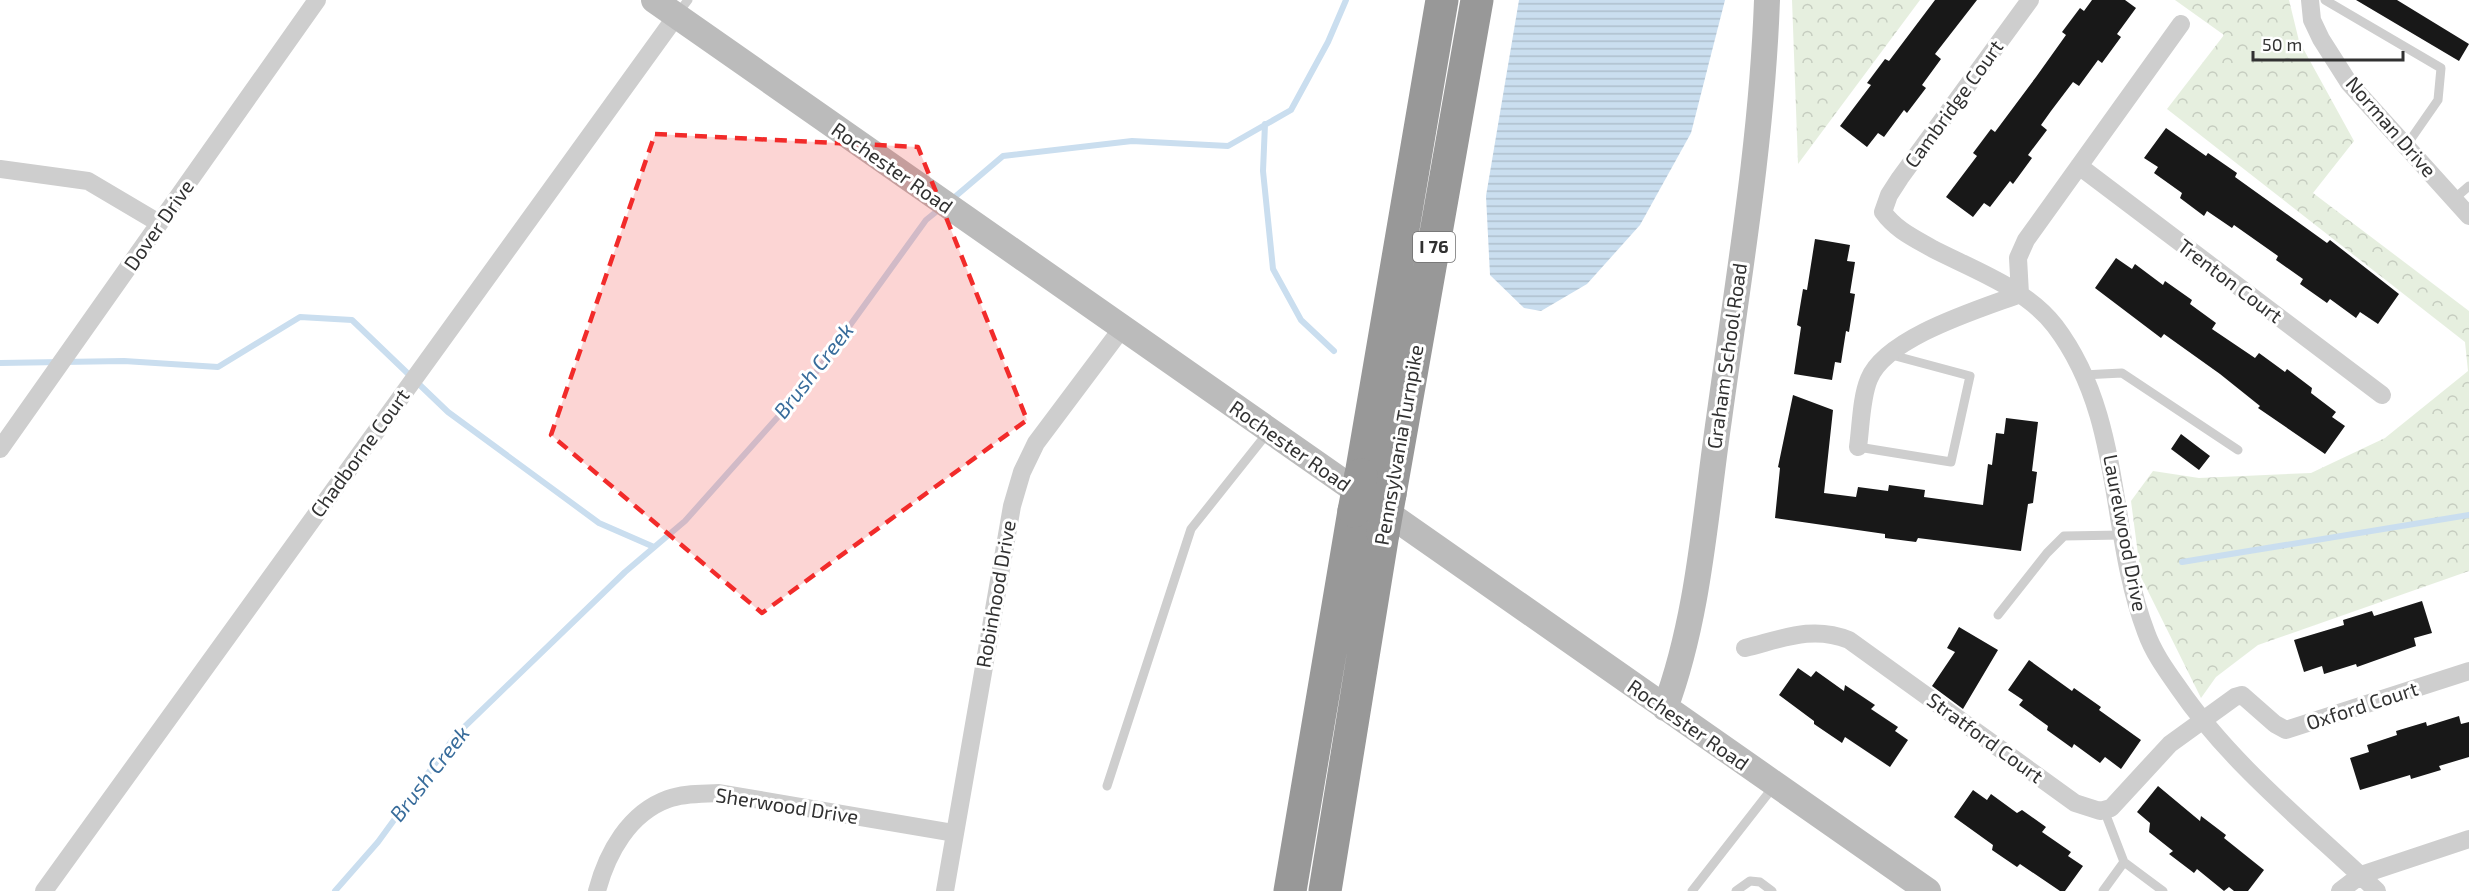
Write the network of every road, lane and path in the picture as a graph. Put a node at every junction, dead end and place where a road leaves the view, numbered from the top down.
1 (317, 0) edge
2 (654, 0) edge
3 (1442, 0) edge
4 (1476, 0) edge
5 (1767, 0) edge
6 (2030, 0) edge
7 (2310, 0) edge
8 (2325, 0) edge
9 (682, 8) edge
10 (2181, 24) dead end
11 (2406, 146) junction
12 (2079, 166) junction
13 (0, 169) edge
14 (2469, 186) edge
15 (2454, 200) junction
16 (1883, 212) joint
17 (2469, 216) edge
18 (159, 223) junction
19 (2020, 294) junction
20 (1123, 327) junction
21 (1888, 354) junction
22 (2083, 375) junction
23 (2382, 395) dead end
24 (1269, 431) junction
25 (1858, 447) joint
26 (0, 449) edge
27 (2238, 450) dead end
28 (2122, 534) junction
29 (1998, 615) dead end
30 (1745, 648) dead end
31 (2469, 671) edge
32 (1665, 708) junction
33 (2202, 722) junction
34 (1107, 786) dead end
35 (1774, 786) junction
36 (2104, 810) junction
37 (954, 833) junction
38 (2469, 839) edge
39 (2124, 862) junction
40 (2361, 875) junction
41 (44, 891) edge
42 (597, 891) edge
43 (945, 891) edge
44 (1290, 891) edge
45 (1324, 891) edge
46 (1692, 891) edge
47 (1736, 891) edge
48 (1772, 891) edge
49 (1928, 891) edge
50 (2103, 891) edge
51 (2163, 891) edge
52 (2340, 891) edge
53 (2377, 891) edge

1 - 18 street, Dover Drive
2 - 9 street, Rochester Road
3 - 44 highway, Pennsylvania Turnpike / I 76, bridge
4 - 45 highway, Pennsylvania Turnpike / I 76, bridge
5 - 32 street, Graham School Road
6 - 16 street, Cambridge Court
7 - 11 street, Norman Drive
8 - 11 lane
9 - 20 street, Rochester Road
9 - 41 street, Chadborne Court
10 - 12 street
11 - 15 street, Norman Drive
12 - 19 street
12 - 23 street, Trenton Court
13 - 18 street
14 - 15 lane
15 - 17 street, Norman Drive
16 - 19 street, Laurelwood Drive
18 - 26 street, Dover Drive
19 - 21 street
19 - 22 street, Laurelwood Drive
20 - 24 street, Rochester Road
20 - 37 street, Robinhood Drive
21 - 25 street
21 - 25 lane
22 - 27 lane
22 - 28 street, Laurelwood Drive
24 - 32 street, Rochester Road
24 - 34 lane
28 - 29 lane
28 - 33 street, Laurelwood Drive
30 - 36 street, Stratford Court
31 - 33 street, Oxford Court
32 - 35 street, Rochester Road
33 - 36 street
33 - 40 street, Laurelwood Drive
35 - 46 lane
35 - 49 street, Rochester Road
36 - 39 lane
37 - 42 street, Sherwood Drive
37 - 43 street, Robinhood Drive
38 - 40 street
39 - 50 lane
39 - 51 lane
40 - 52 street
40 - 53 street, Laurelwood Drive
47 - 48 lane

